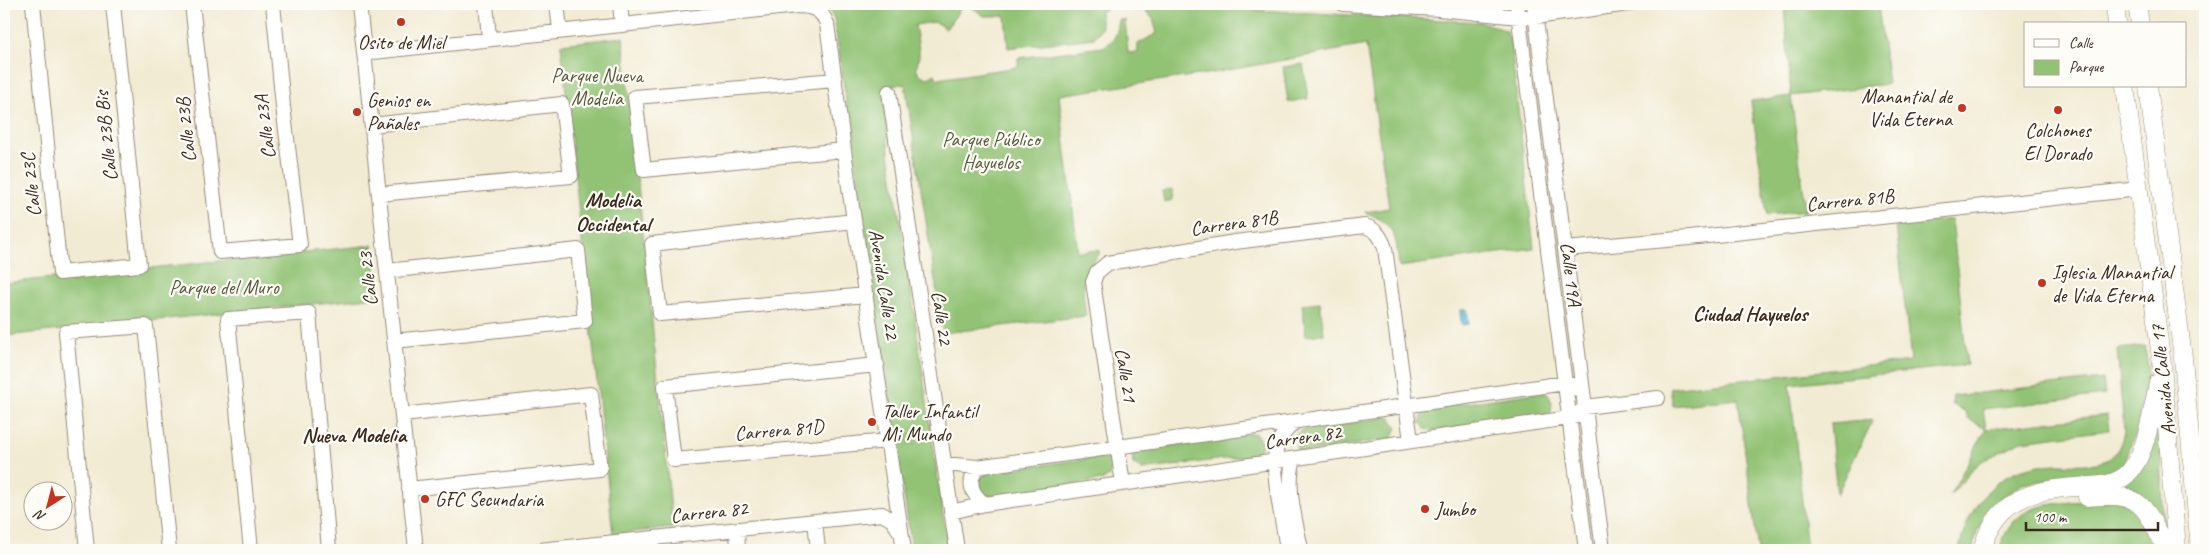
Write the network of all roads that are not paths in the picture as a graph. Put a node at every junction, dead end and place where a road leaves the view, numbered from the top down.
1 (33, 4) edge
2 (113, 4) edge
3 (192, 4) edge
4 (273, 4) edge
5 (359, 4) edge
6 (486, 4) edge
7 (557, 4) edge
8 (620, 4) edge
9 (1343, 4) edge
10 (1628, 4) edge
11 (2115, 4) edge
12 (2137, 4) edge
13 (748, 8) edge
14 (1518, 10) edge
15 (1535, 10) edge
16 (2117, 22) edge
17 (2140, 22) edge
18 (622, 24) junction
19 (560, 30) junction
20 (489, 38) junction
21 (364, 53) junction
22 (834, 80) junction
23 (2125, 88) edge
24 (2148, 88) edge
25 (889, 92) dead end
26 (372, 125) junction
27 (844, 150) junction
28 (2139, 189) junction
29 (379, 194) junction
30 (854, 221) junction
31 (300, 245) joint
32 (1565, 249) junction
33 (139, 265) joint
34 (387, 271) junction
35 (1097, 272) joint
36 (866, 296) junction
37 (394, 341) junction
38 (877, 365) junction
39 (2162, 365) junction
40 (1565, 383) junction
41 (1658, 398) dead end
42 (1584, 401) junction
43 (1406, 406) junction
44 (402, 415) junction
45 (1569, 418) junction
46 (1296, 421) junction
47 (888, 440) junction
48 (1411, 441) junction
49 (1117, 447) junction
50 (1294, 458) junction
51 (1275, 461) junction
52 (944, 464) junction
53 (977, 467) junction
54 (1123, 484) junction
55 (2194, 484) junction
56 (895, 486) junction
57 (409, 489) junction
58 (985, 504) junction
59 (2205, 508) edge
60 (951, 512) junction
61 (882, 514) junction
62 (815, 521) junction
63 (737, 529) junction
64 (657, 544) edge
65 (904, 544) edge
66 (2200, 546) edge
67 (578, 548) edge
68 (86, 550) edge
69 (169, 550) edge
70 (251, 550) edge
71 (329, 550) edge
72 (416, 550) edge
73 (540, 550) edge
74 (738, 550) edge
75 (818, 550) edge
76 (957, 550) edge
77 (1287, 550) edge
78 (1301, 550) edge
79 (1586, 550) edge
80 (1602, 550) edge
81 (1982, 550) edge
82 (1993, 550) edge
83 (2166, 550) edge
84 (2177, 550) edge

1 - 33 street, Calle 23C
2 - 33 street, Calle 23B Bis
3 - 31 street, Calle 23B
4 - 31 street, Calle 23A
5 - 21 street, Calle 23
6 - 20 street
7 - 19 street
8 - 18 street
9 - 14 street
10 - 15 street
11 - 16 main road
12 - 17 main road
13 - 18 street
13 - 22 street, Avenida Calle 22
14 - 15 street
14 - 40 street, Calle 19A
15 - 32 street, Calle 19A
18 - 19 street
19 - 20 street
20 - 21 street
21 - 26 street, Calle 23
22 - 27 street, Avenida Calle 22
22 - 27 street
23 - 28 main road, Avenida Calle 17
24 - 55 main road, Avenida Calle 17
25 - 52 street, Calle 22
26 - 29 street, Calle 23
26 - 29 street
27 - 30 street, Avenida Calle 22
28 - 32 street, Carrera 81B
28 - 39 main road, Avenida Calle 17
29 - 34 street, Calle 23
30 - 36 street, Avenida Calle 22
30 - 36 street
32 - 42 street, Calle 19A
34 - 37 street, Calle 23
34 - 37 street
35 - 43 street, Carrera 81B
35 - 49 street, Calle 21
36 - 38 street, Avenida Calle 22
37 - 44 street, Calle 23
38 - 47 street, Avenida Calle 22
38 - 47 street, Carrera 81D
39 - 81 main road
39 - 84 main road, Avenida Calle 17
40 - 42 street
40 - 43 street, Carrera 82
40 - 45 street, Calle 19A
41 - 42 street, Carrera 82
42 - 45 street, Carrera 82
42 - 80 street, Calle 19A
43 - 46 street, Carrera 82
43 - 48 street
44 - 57 street, Calle 23
44 - 57 street
45 - 48 street, Carrera 82
45 - 79 street, Calle 19A
46 - 49 street, Carrera 82
46 - 51 street
47 - 56 street, Avenida Calle 22
48 - 50 street, Carrera 82
49 - 53 street, Carrera 82
49 - 54 street, Calle 21
50 - 51 street, Carrera 82
50 - 78 street
51 - 54 street, Carrera 82
51 - 77 street
52 - 53 street, Carrera 82
52 - 60 street, Calle 22
53 - 58 street
54 - 58 street, Carrera 82
55 - 59 main road
55 - 66 main road, Avenida Calle 17
56 - 61 street
56 - 65 street, Avenida Calle 22
57 - 72 street, Calle 23
58 - 60 street, Carrera 82
60 - 76 street, Calle 22
61 - 62 street, Carrera 82
61 - 65 street
62 - 63 street, Carrera 82
62 - 75 street
63 - 64 street, Carrera 82
63 - 74 street
64 - 67 street, Carrera 82
67 - 73 street, Carrera 82
68 - 69 street
70 - 71 street
82 - 83 main road

